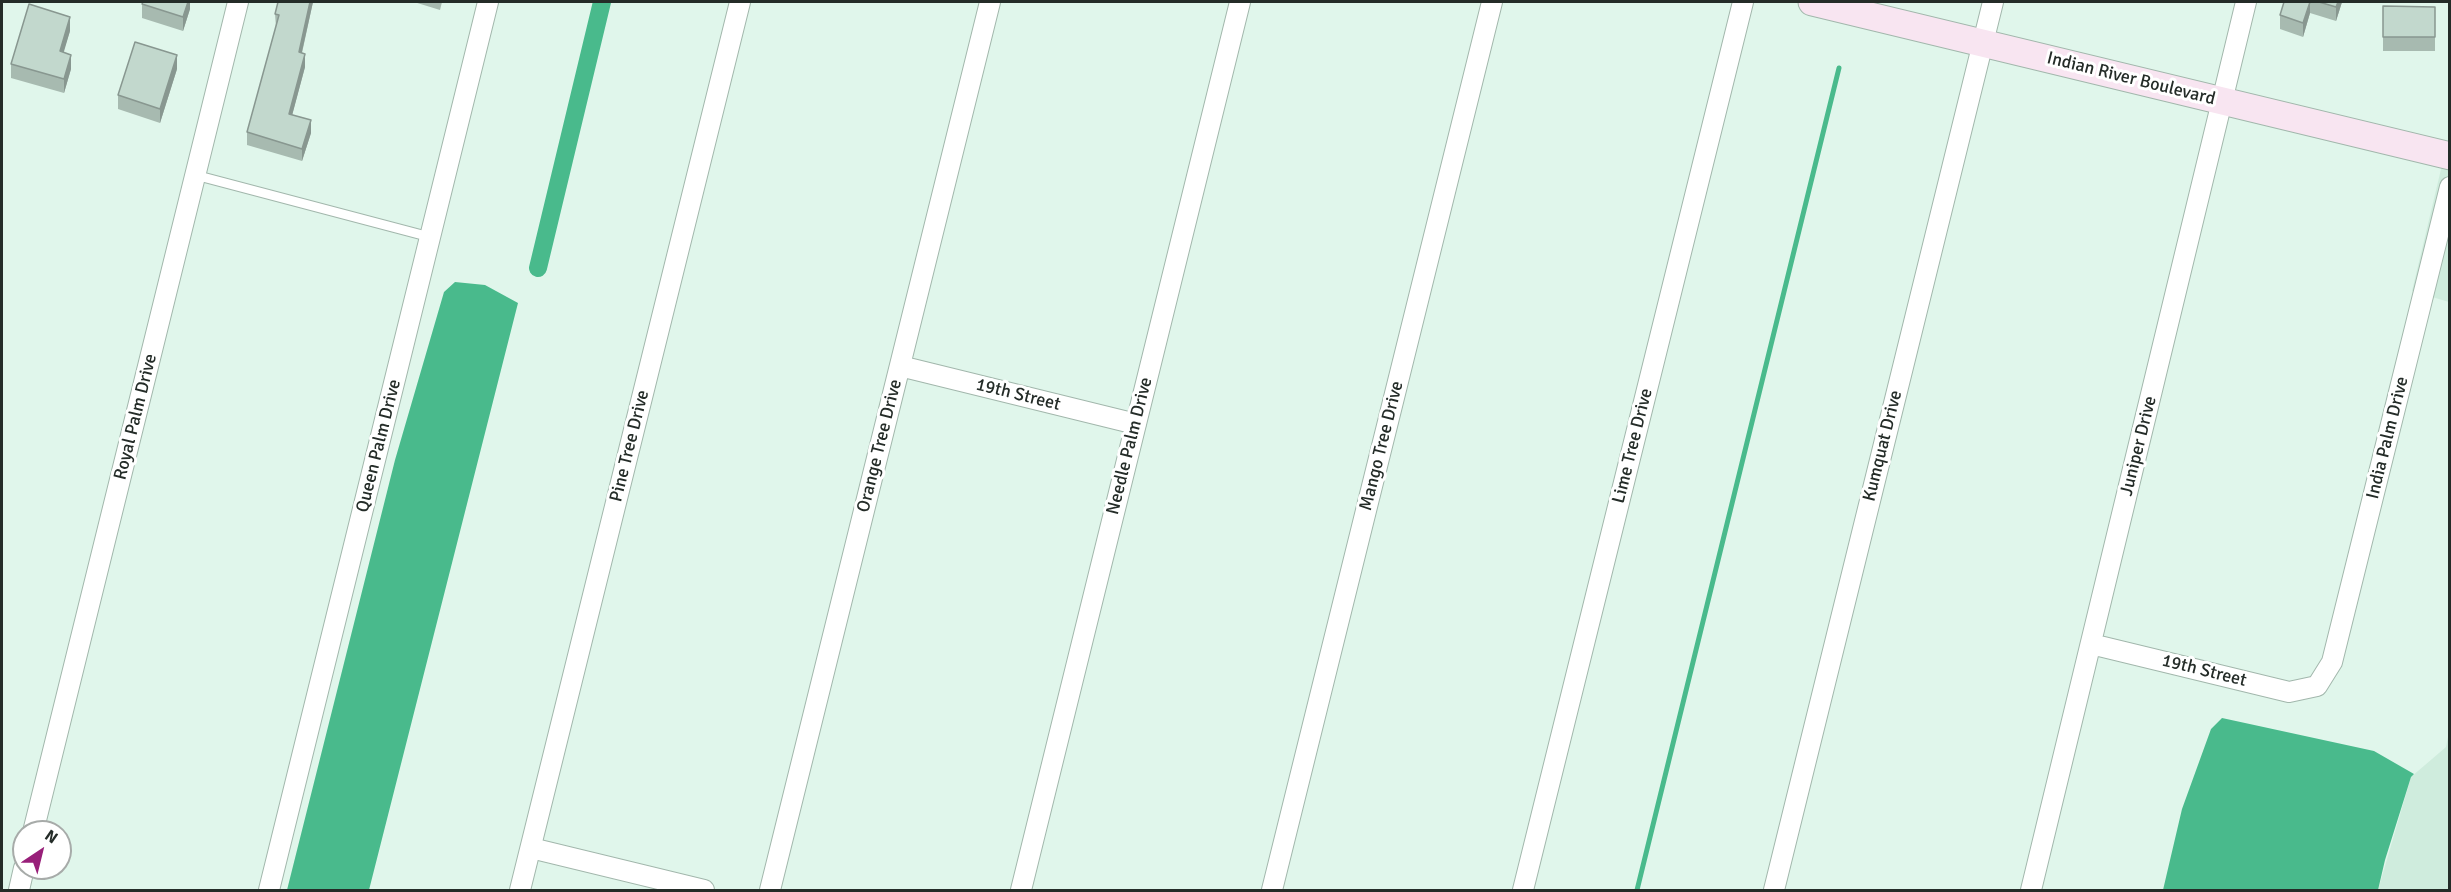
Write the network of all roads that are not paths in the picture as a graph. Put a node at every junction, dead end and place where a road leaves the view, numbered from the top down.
1 (238, 2) edge
2 (488, 2) edge
3 (740, 2) edge
4 (990, 2) edge
5 (1240, 2) edge
6 (1492, 2) edge
7 (1743, 2) edge
8 (1812, 2) edge
9 (1993, 2) edge
10 (2246, 2) edge
11 (1983, 43) junction
12 (2222, 102) junction
13 (2450, 156) edge
14 (195, 175) junction
15 (2450, 187) edge
16 (430, 237) junction
17 (900, 366) junction
18 (1136, 424) junction
19 (2091, 644) junction
20 (2317, 686) joint
21 (36, 820) edge
22 (531, 848) junction
23 (269, 891) edge
24 (520, 891) edge
25 (704, 891) edge
26 (770, 891) edge
27 (1021, 891) edge
28 (1272, 891) edge
29 (1523, 891) edge
30 (1774, 891) edge
31 (2031, 891) edge

1 - 14 street, Royal Palm Drive
2 - 16 street, Queen Palm Drive
3 - 22 street, Pine Tree Drive
4 - 17 street, Orange Tree Drive
5 - 18 street, Needle Palm Drive
6 - 28 street, Mango Tree Drive
7 - 29 street, Lime Tree Drive
8 - 11 main road, Indian River Boulevard
9 - 11 street, Kumquat Drive
10 - 12 street, Juniper Drive
11 - 12 main road, Indian River Boulevard
11 - 30 street, Kumquat Drive
12 - 13 main road, Indian River Boulevard
12 - 19 street, Juniper Drive
14 - 16 lane
14 - 21 street, Royal Palm Drive
15 - 20 street, India Palm Drive
16 - 23 street, Queen Palm Drive
17 - 18 street, 19th Street
17 - 26 street, Orange Tree Drive
18 - 27 street, Needle Palm Drive
19 - 20 street, 19th Street
19 - 31 street, Juniper Drive
22 - 24 street, Pine Tree Drive
22 - 25 street

